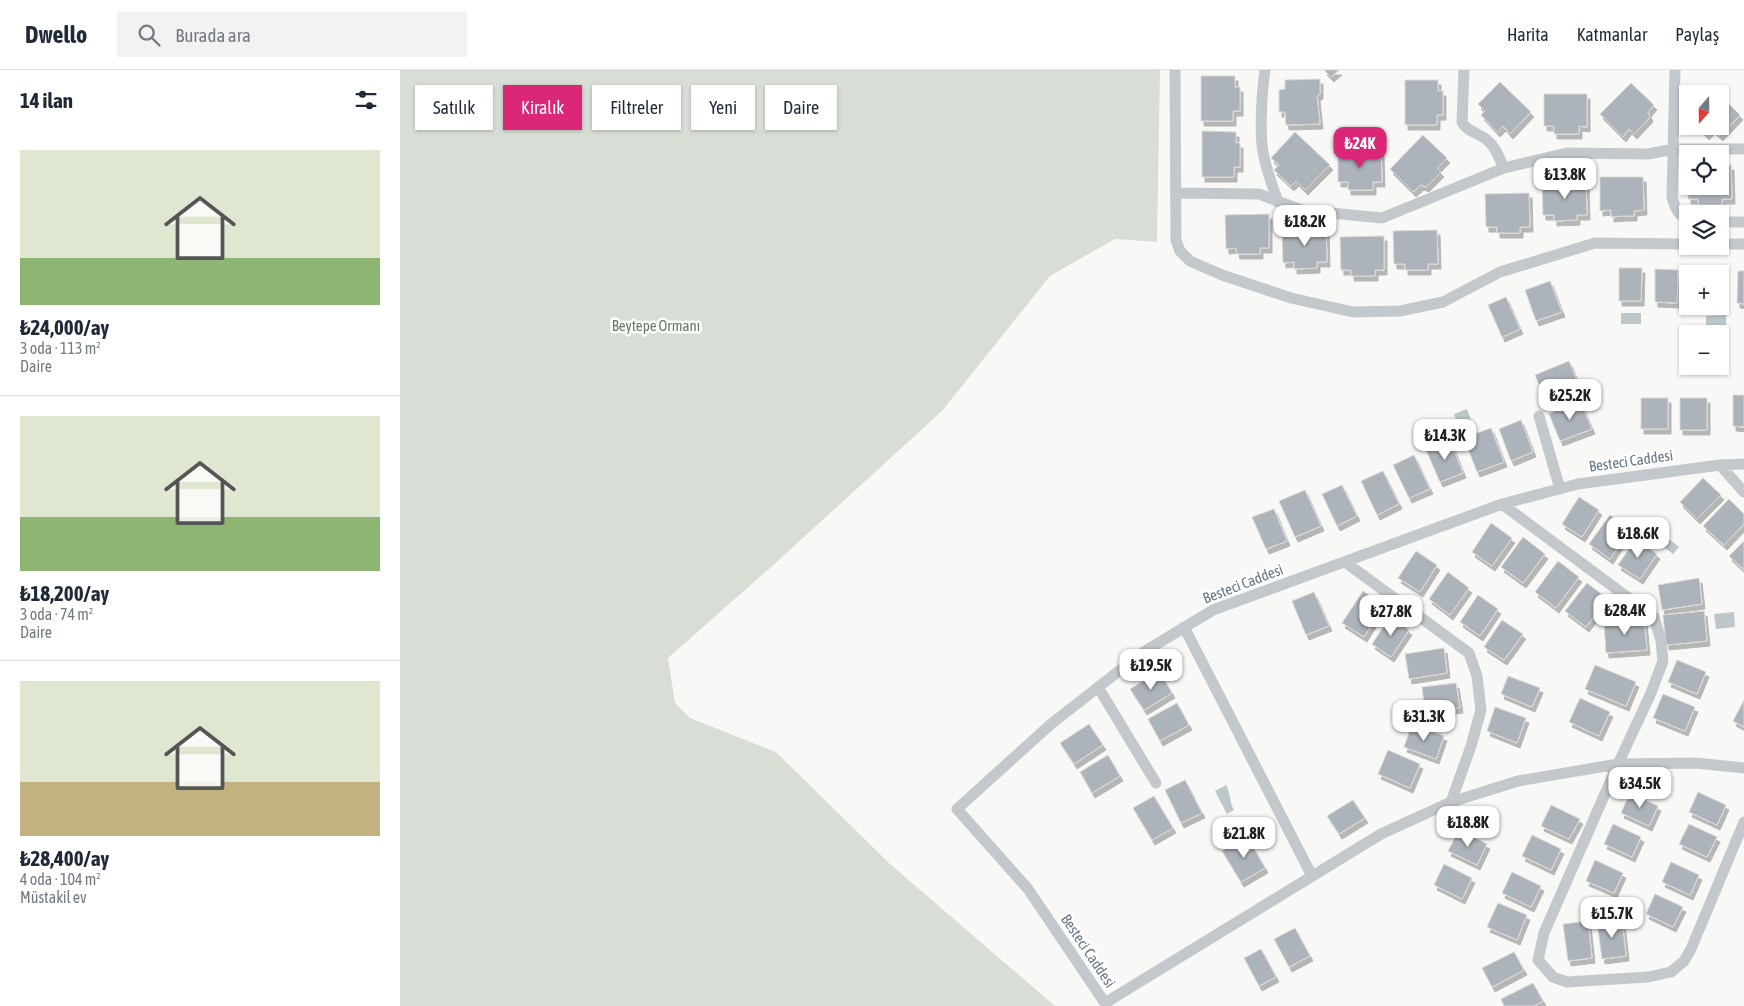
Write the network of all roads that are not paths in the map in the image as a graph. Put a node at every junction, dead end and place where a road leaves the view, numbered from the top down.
1 (1176, 70) edge
2 (1265, 70) edge
3 (1464, 70) edge
4 (1675, 70) edge
5 (1744, 149) edge
6 (1674, 150) junction
7 (1504, 168) junction
8 (1176, 193) junction
9 (1278, 202) junction
10 (1679, 214) edge
11 (1729, 222) edge
12 (1744, 222) edge
13 (1679, 244) edge
14 (1729, 244) edge
15 (1744, 244) edge
16 (1539, 416) dead end
17 (1744, 464) edge
18 (1720, 465) junction
19 (1560, 489) junction
20 (1744, 492) edge
21 (1502, 504) junction
22 (1345, 562) junction
23 (1184, 627) junction
24 (1098, 687) junction
25 (1618, 764) junction
26 (1744, 768) edge
27 (1156, 783) dead end
28 (1451, 802) junction
29 (1744, 822) edge
30 (1312, 876) junction
31 (1106, 1004) edge

1 - 8 street
2 - 9 street
3 - 7 street
4 - 6 street
5 - 6 street
6 - 7 street
6 - 10 street
7 - 9 street
8 - 9 street
8 - 13 street
11 - 12 street
14 - 15 street
16 - 19 street
17 - 18 street, Besteci Caddesi
18 - 19 street, Besteci Caddesi
18 - 20 street
19 - 21 street, Besteci Caddesi
21 - 22 street, Besteci Caddesi
21 - 25 street
22 - 23 street, Besteci Caddesi
22 - 28 street
23 - 24 street, Besteci Caddesi
23 - 30 street
24 - 27 street
24 - 31 street, Besteci Caddesi
25 - 26 street
25 - 28 street
25 - 29 street
28 - 30 street
30 - 31 street

